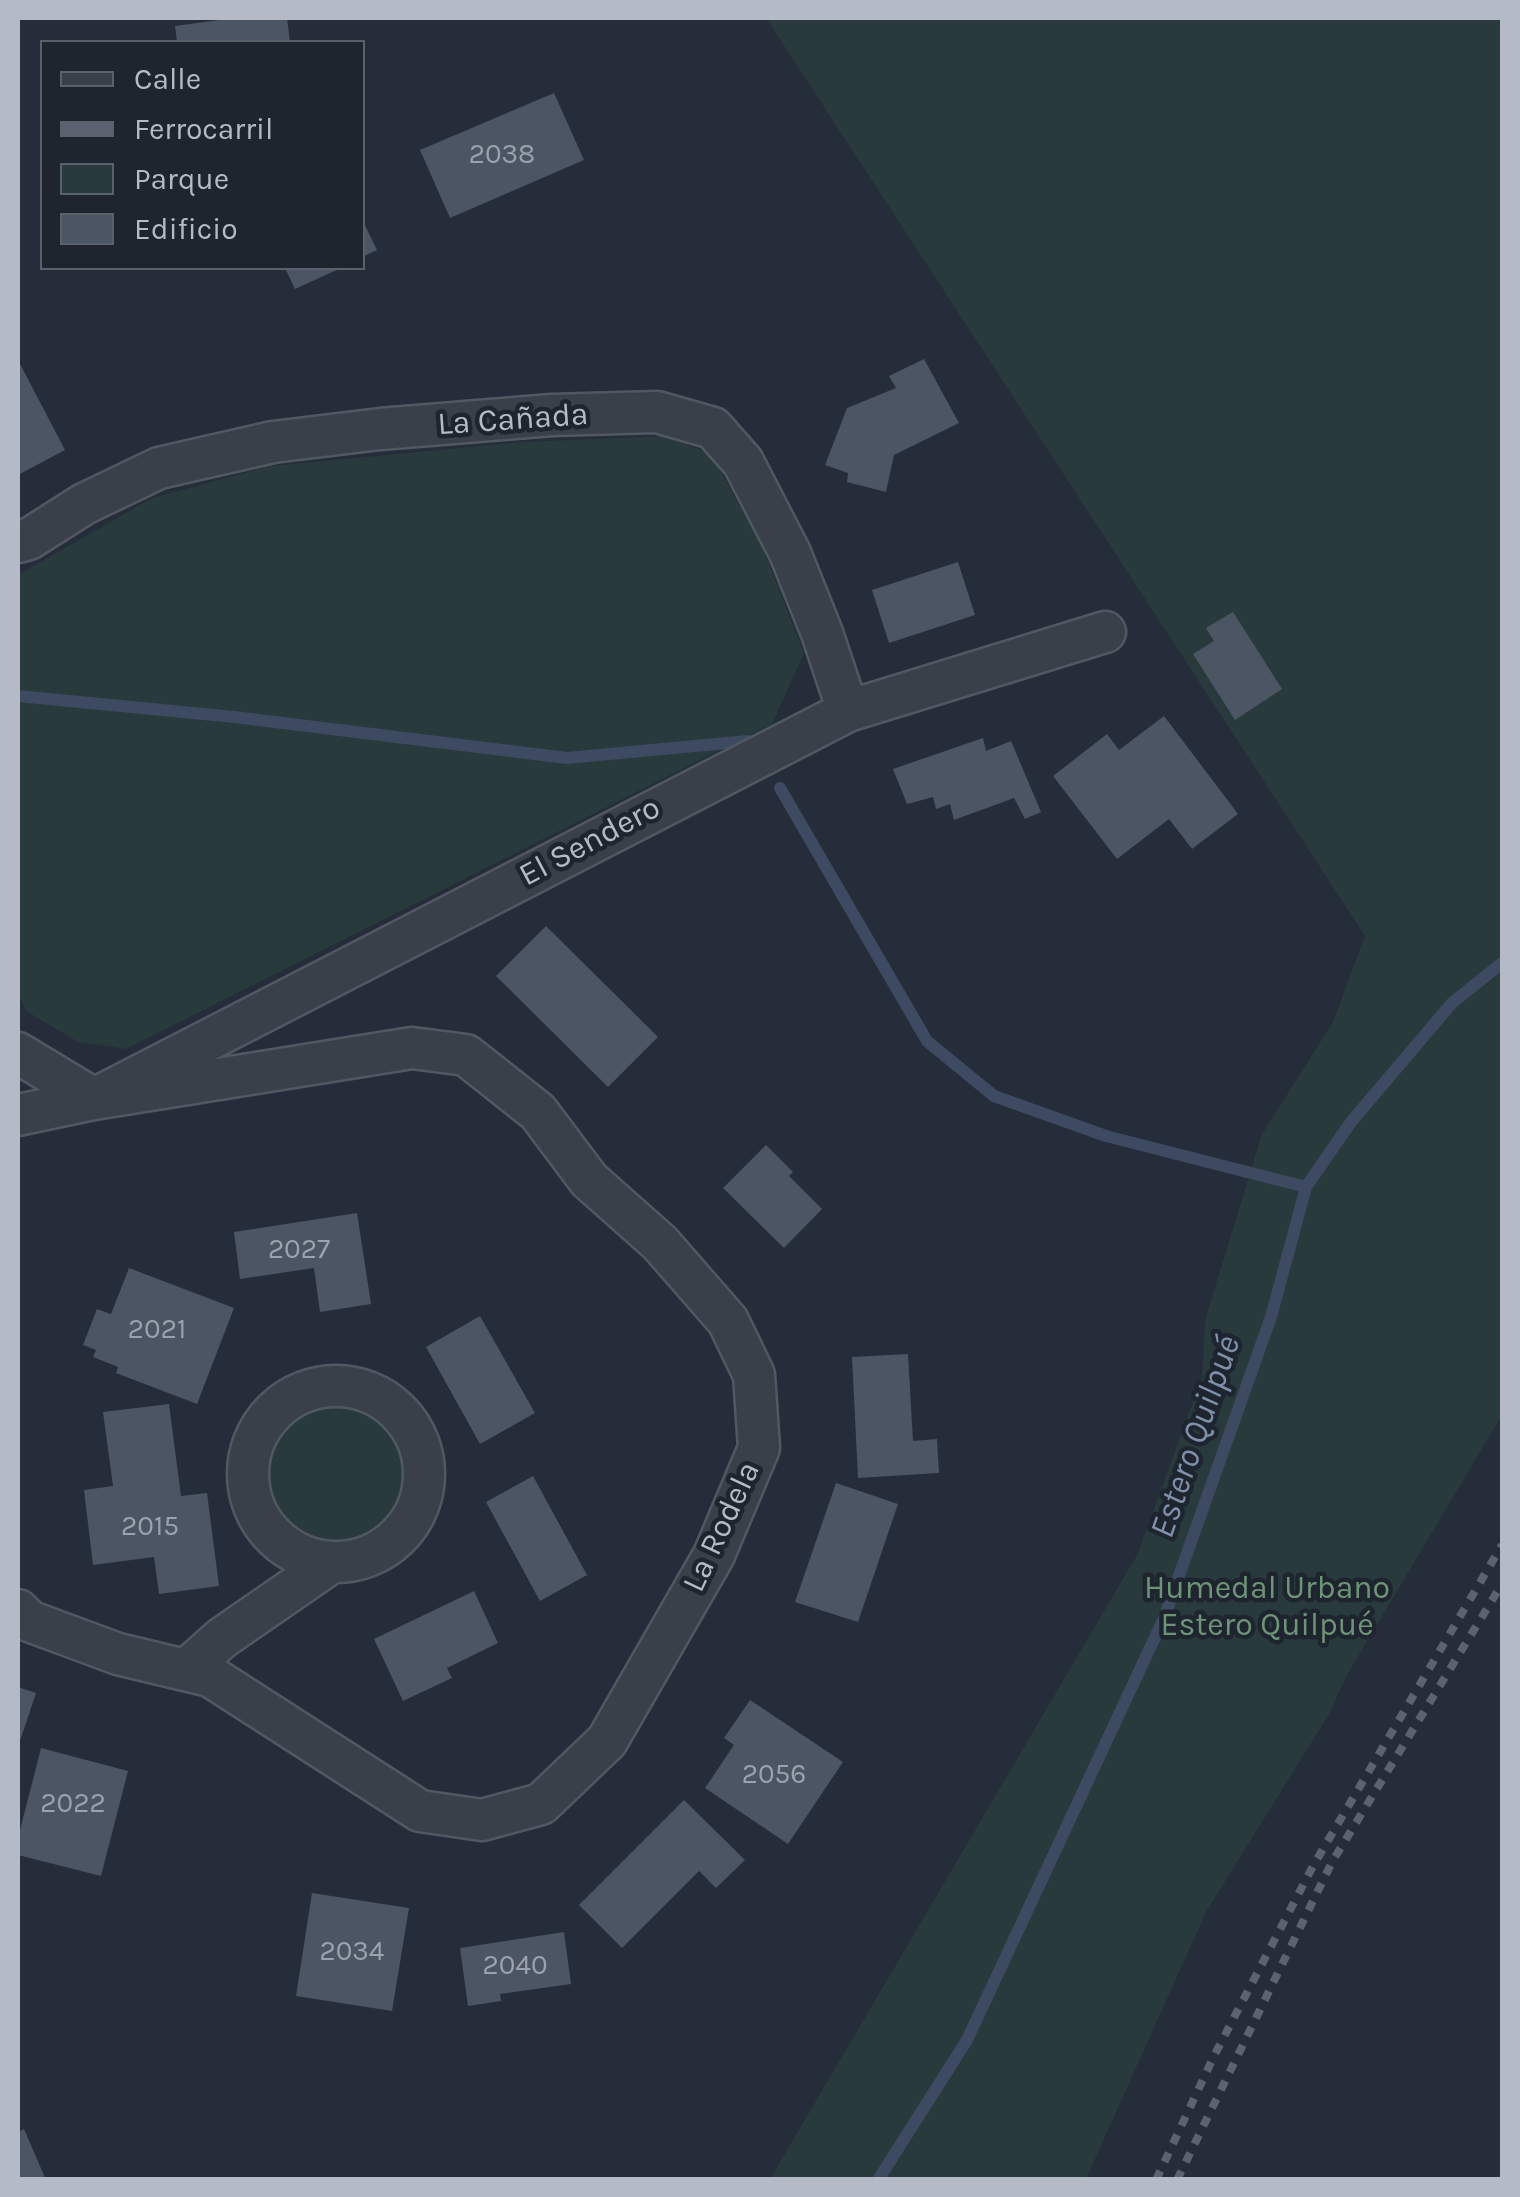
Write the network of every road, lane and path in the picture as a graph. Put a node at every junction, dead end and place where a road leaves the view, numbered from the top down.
1 (18, 542) edge
2 (1105, 632) dead end
3 (848, 711) junction
4 (18, 1053) edge
5 (94, 1099) junction
6 (18, 1115) edge
7 (332, 1562) junction
8 (18, 1610) edge
9 (186, 1670) junction

1 - 3 street, La Cañada
2 - 3 street, El Sendero
3 - 5 street, El Sendero
4 - 5 street
5 - 6 street, La Rodela
5 - 9 street, La Rodela
7 - 7 street
7 - 9 street
8 - 9 street, La Rodela

